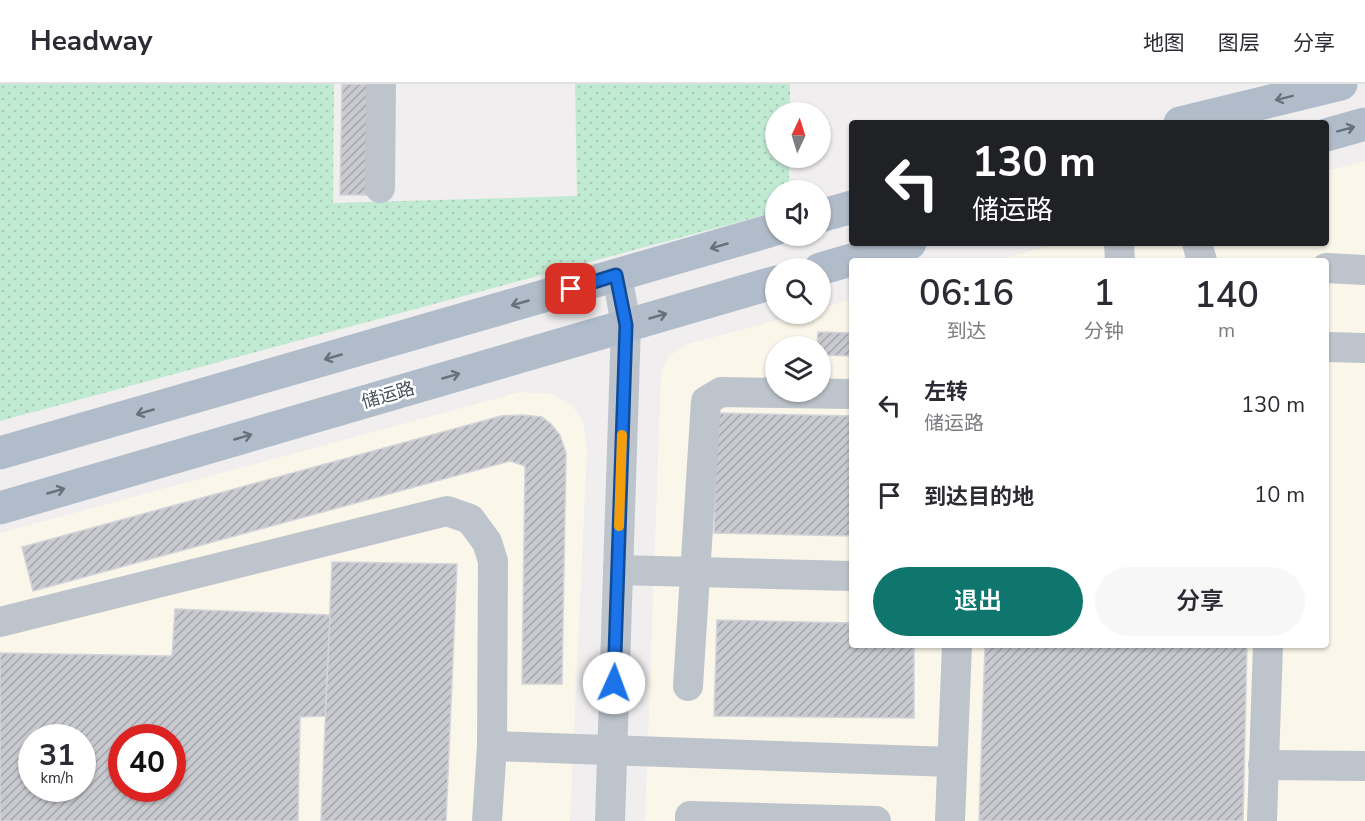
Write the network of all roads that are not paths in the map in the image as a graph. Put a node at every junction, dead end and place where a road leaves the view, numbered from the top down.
1 (381, 84) edge
2 (1341, 84) edge
3 (1192, 120) edge
4 (1365, 124) edge
5 (1329, 134) edge
6 (380, 188) dead end
7 (849, 208) edge
8 (831, 213) edge
9 (765, 233) edge
10 (899, 246) edge
11 (856, 258) edge
12 (849, 260) edge
13 (831, 265) edge
14 (1329, 268) edge
15 (1365, 270) edge
16 (616, 275) junction
17 (765, 285) edge
18 (626, 325) junction
19 (1329, 347) edge
20 (1365, 348) edge
21 (849, 394) edge
22 (0, 453) edge
23 (0, 508) edge
24 (618, 570) junction
25 (696, 572) junction
26 (849, 576) edge
27 (0, 622) edge
28 (957, 648) edge
29 (1268, 648) edge
30 (688, 686) dead end
31 (492, 746) junction
32 (612, 751) junction
33 (952, 762) junction
34 (1263, 765) junction
35 (1365, 766) edge
36 (487, 821) edge
37 (610, 821) edge
38 (690, 821) edge
39 (876, 821) edge
40 (950, 821) edge
41 (1262, 821) edge

1 - 6 street
2 -> 3 main road
5 -> 4 main road
7 - 8 main road
9 -> 16 main road
10 - 11 main road
12 - 13 main road
14 - 15 street
16 - 18 street
16 -> 22 main road
18 -> 17 main road, 储运路
23 -> 18 main road, 储运路
18 - 24 street
19 - 20 street
21 - 25 street
24 - 25 street
24 - 32 street
25 - 26 street
25 - 30 street
27 - 31 street
28 - 33 street
29 - 34 street
31 - 32 street
31 - 36 street
32 - 33 street
32 - 37 street
33 - 40 street
34 - 35 street
34 - 41 street
38 - 39 street

